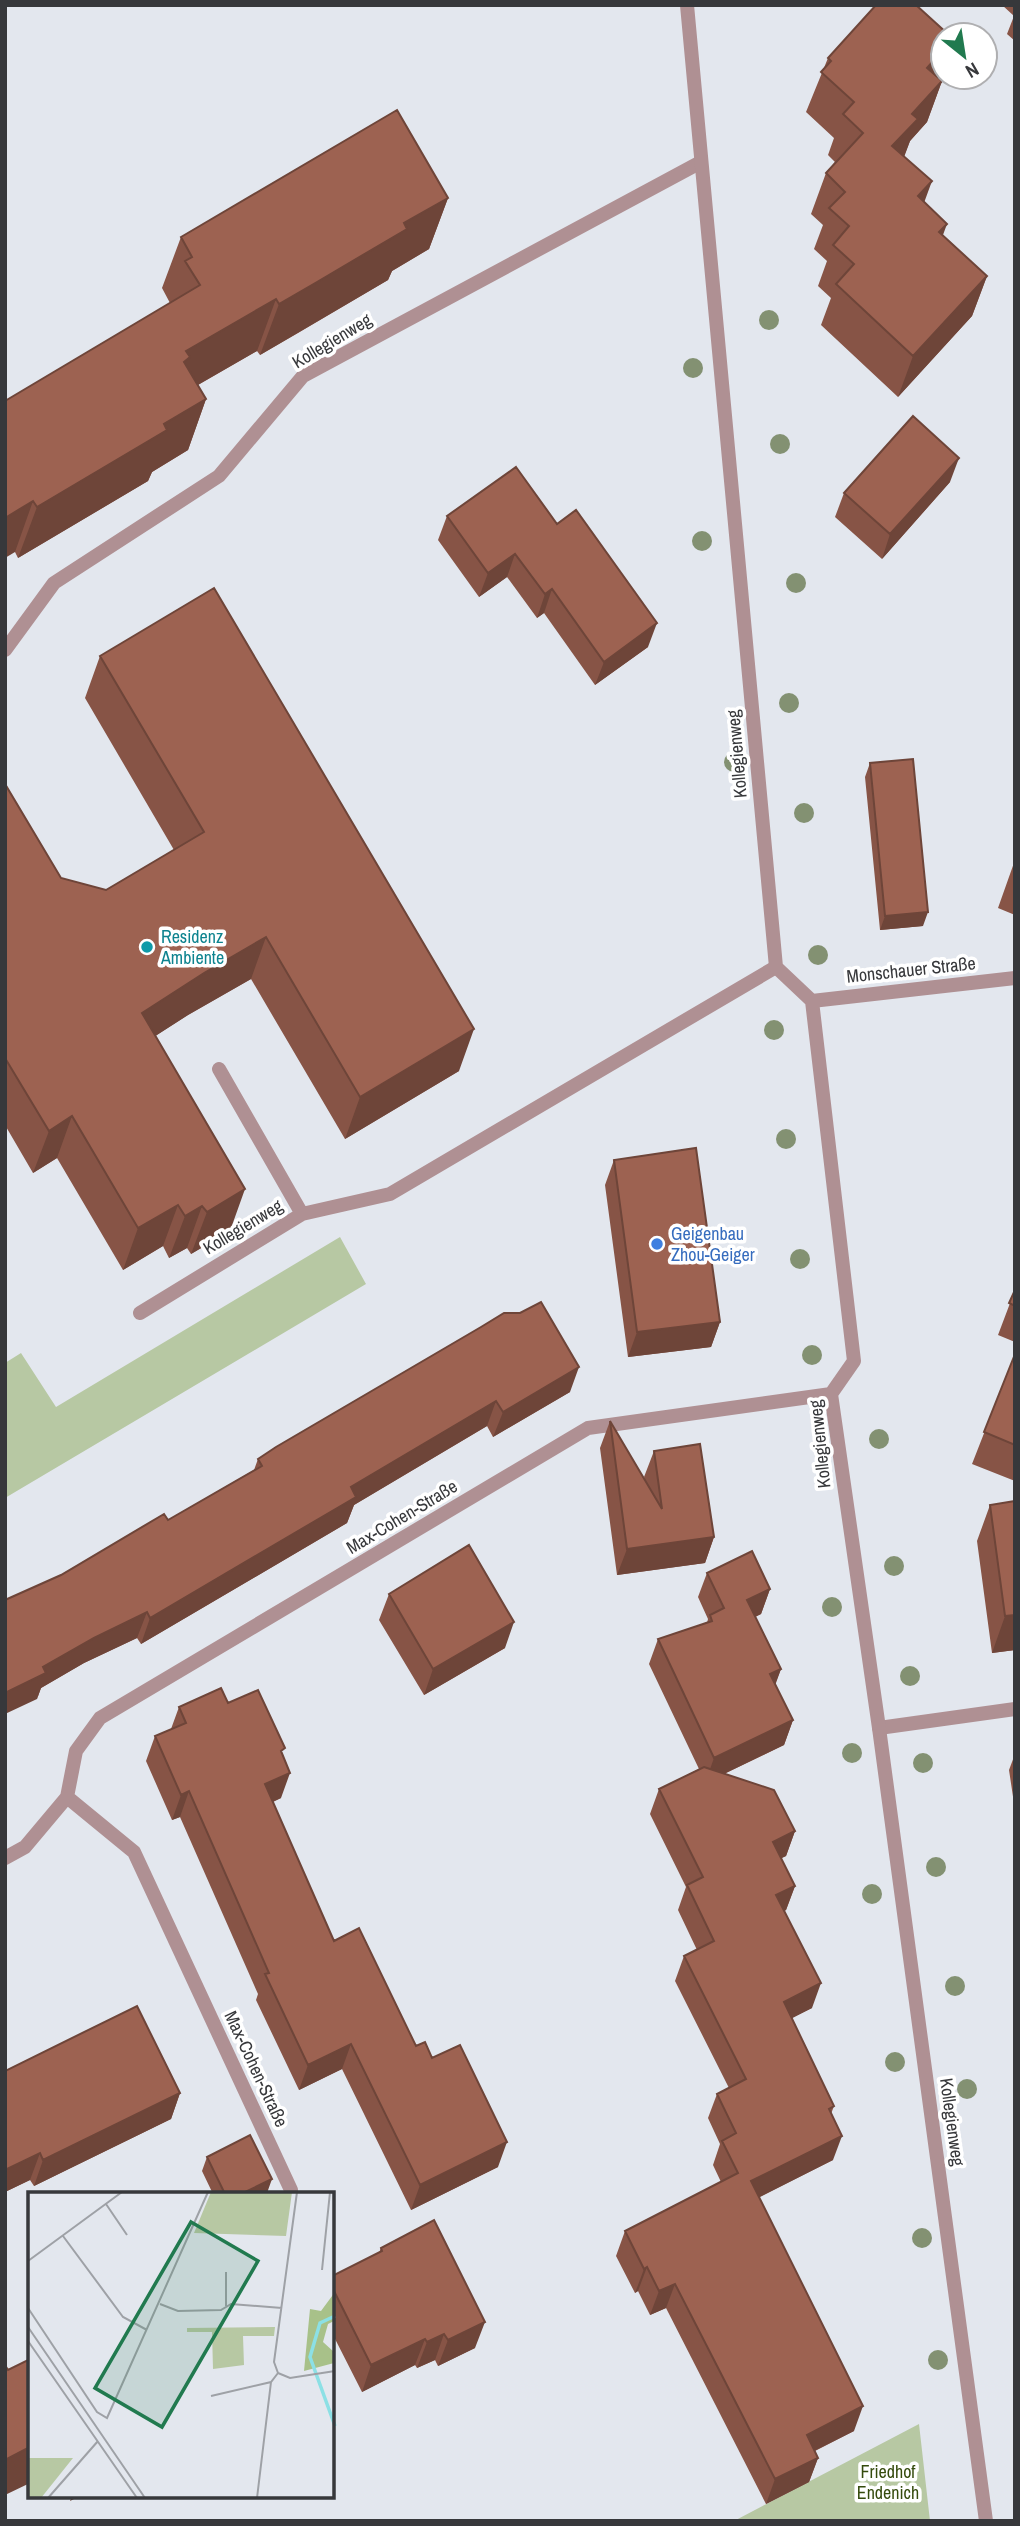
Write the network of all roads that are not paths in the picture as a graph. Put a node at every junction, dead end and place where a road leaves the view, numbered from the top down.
1 (688, 5) edge
2 (701, 162) junction
3 (5, 650) edge
4 (776, 967) junction
5 (1015, 978) edge
6 (811, 1000) junction
7 (219, 1069) dead end
8 (302, 1214) junction
9 (140, 1313) dead end
10 (831, 1394) junction
11 (1015, 1709) edge
12 (879, 1728) junction
13 (67, 1797) junction
14 (5, 1858) edge
15 (291, 2190) dead end
16 (986, 2521) edge

1 - 2 street, Kollegienweg
2 - 3 street, Kollegienweg
2 - 4 street, Kollegienweg
4 - 6 street
4 - 8 street, Kollegienweg
5 - 6 street, Monschauer Straße
6 - 10 street, Kollegienweg
7 - 8 street
8 - 9 street, Kollegienweg
10 - 12 street, Kollegienweg
10 - 13 street, Max-Cohen-Straße
11 - 12 street
12 - 16 street, Kollegienweg
13 - 14 street, Max-Cohen-Straße
13 - 15 street, Max-Cohen-Straße

